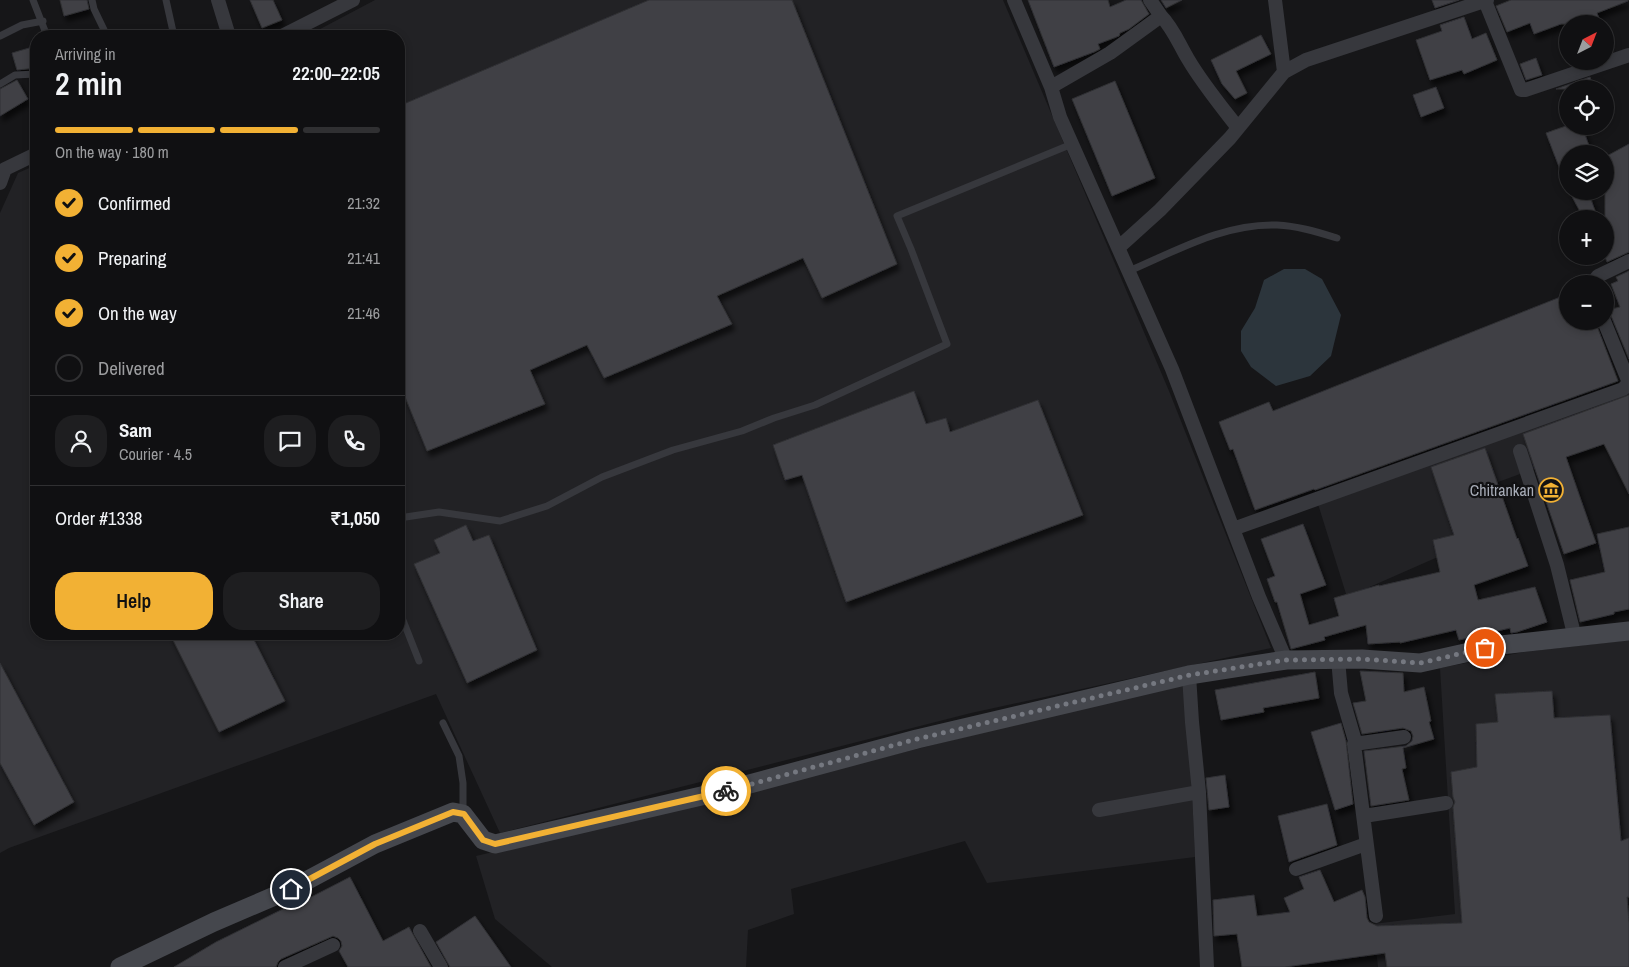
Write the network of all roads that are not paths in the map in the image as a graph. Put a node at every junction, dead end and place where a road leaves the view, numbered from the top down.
1 (33, 0) edge
2 (92, 0) edge
3 (166, 0) edge
4 (218, 0) edge
5 (352, 0) edge
6 (1014, 0) edge
7 (1150, 0) edge
8 (1275, 0) edge
9 (1486, 0) edge
10 (1161, 16) junction
11 (43, 21) junction
12 (45, 30) edge
13 (103, 30) edge
14 (173, 30) edge
15 (228, 30) edge
16 (294, 30) edge
17 (0, 36) edge
18 (1629, 55) edge
19 (1284, 72) junction
20 (30, 75) edge
21 (0, 84) edge
22 (1051, 87) junction
23 (1238, 128) junction
24 (1073, 144) junction
25 (30, 156) edge
26 (2, 165) edge
27 (0, 183) edge
28 (1337, 238) dead end
29 (1118, 248) junction
30 (1629, 261) edge
31 (1129, 271) junction
32 (1600, 275) edge
33 (1608, 330) edge
34 (1520, 451) dead end
35 (405, 517) edge
36 (1233, 529) junction
37 (405, 625) edge
38 (1629, 631) edge
39 (1575, 638) junction
40 (1338, 659) junction
41 (1286, 660) junction
42 (419, 661) dead end
43 (1190, 675) junction
44 (443, 723) dead end
45 (1404, 737) dead end
46 (1354, 744) junction
47 (1199, 792) junction
48 (1446, 803) dead end
49 (1099, 810) dead end
50 (464, 814) junction
51 (1364, 816) junction
52 (1366, 844) junction
53 (1296, 869) dead end
54 (1376, 916) dead end
55 (420, 931) dead end
56 (333, 945) dead end
57 (120, 967) edge
58 (285, 967) edge
59 (441, 967) edge
60 (1207, 967) edge

1 - 11 lane
2 - 13 lane
3 - 14 lane
4 - 15 street
5 - 16 street
6 - 22 street
7 - 10 street
8 - 19 street
9 - 18 street
9 - 19 street
10 - 22 street
10 - 23 street
11 - 12 lane
11 - 17 lane
19 - 23 street
20 - 21 lane
22 - 24 street
23 - 29 street
24 - 29 street
24 - 35 lane
25 - 26 street
26 - 27 street
28 - 31 lane
29 - 31 street
30 - 32 street
31 - 36 street
33 - 36 street
34 - 39 street
36 - 41 street
37 - 42 lane
38 - 39 street
39 - 40 street
40 - 41 street
40 - 46 street
41 - 43 street
43 - 47 street
43 - 50 street
44 - 50 lane
45 - 46 street
46 - 51 street
47 - 49 street
47 - 60 street
48 - 51 street
50 - 57 street
51 - 52 street
52 - 53 street
52 - 54 street
55 - 59 street
56 - 58 street

